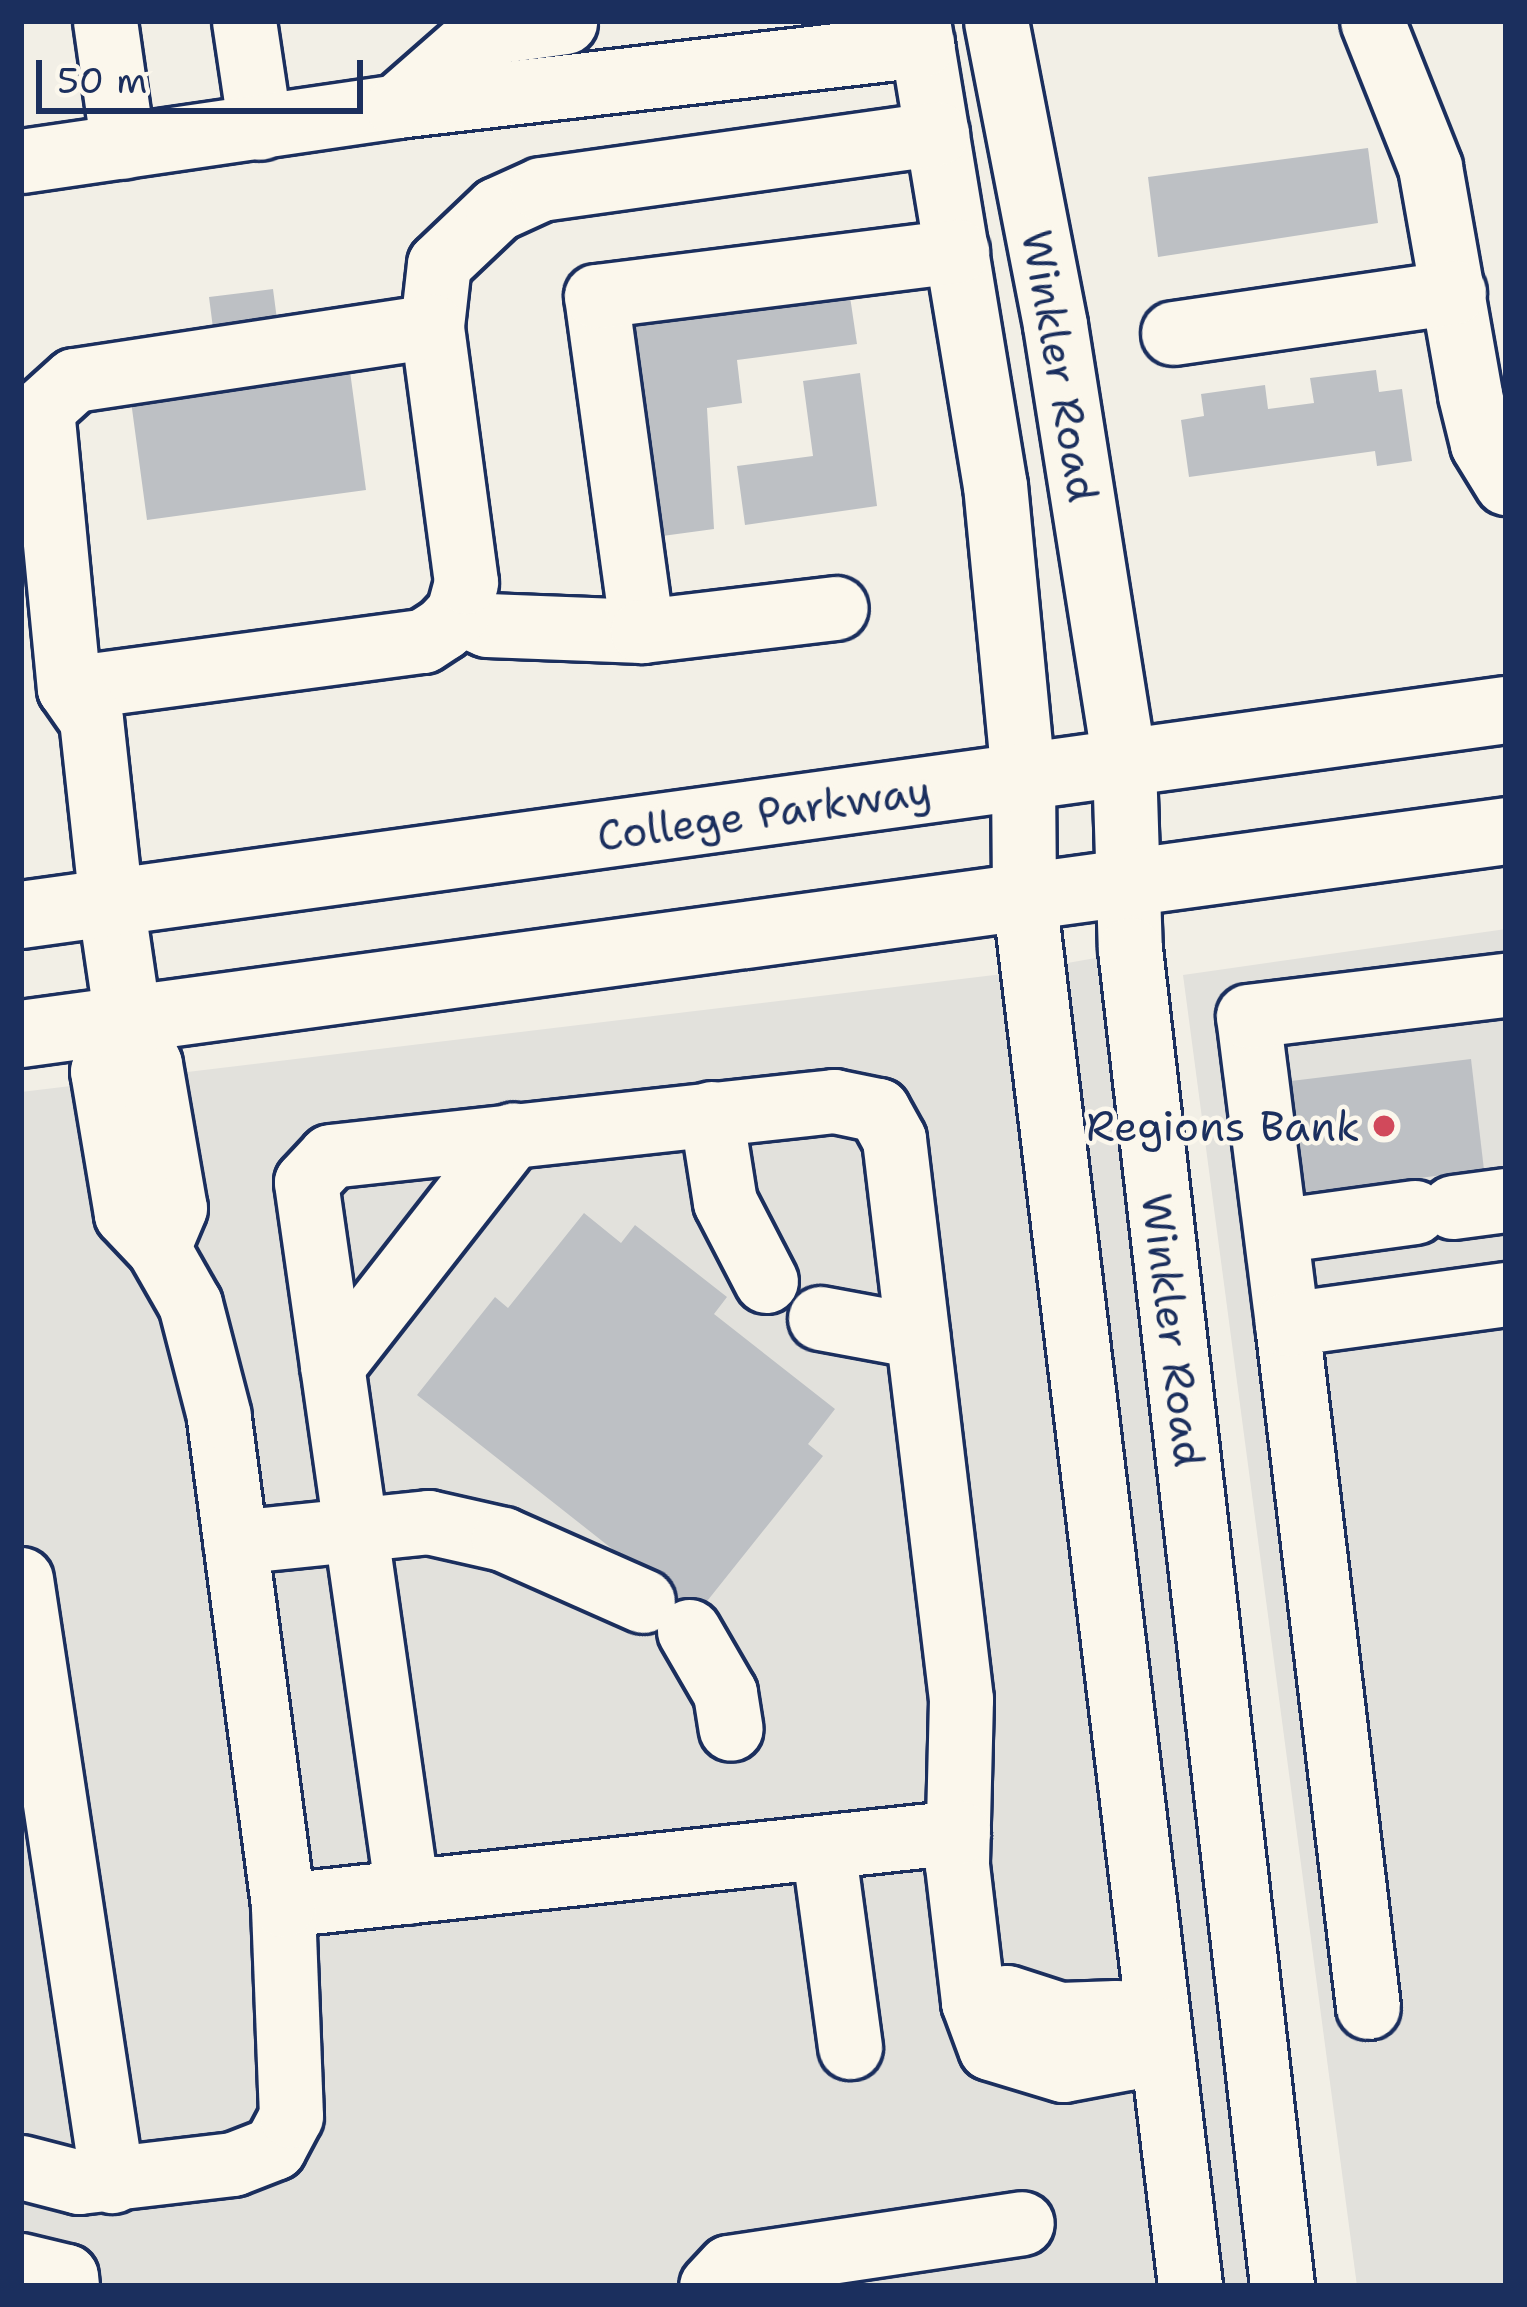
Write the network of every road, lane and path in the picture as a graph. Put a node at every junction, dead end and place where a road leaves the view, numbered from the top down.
1 (106, 21) edge
2 (244, 21) edge
3 (997, 21) edge
4 (1372, 21) edge
5 (565, 22) edge
6 (920, 33) edge
7 (837, 39) edge
8 (397, 106) junction
9 (260, 128) junction
10 (937, 133) junction
11 (123, 147) junction
12 (21, 161) edge
13 (957, 251) junction
14 (1454, 292) junction
15 (432, 326) junction
16 (1173, 333) dead end
17 (1506, 483) edge
18 (836, 608) dead end
19 (458, 612) junction
20 (642, 631) junction
21 (68, 688) junction
22 (1506, 710) edge
23 (1124, 763) junction
24 (1023, 777) junction
25 (1506, 831) edge
26 (1123, 885) junction
27 (1024, 897) junction
28 (111, 903) junction
29 (21, 916) edge
30 (1506, 985) edge
31 (128, 1019) junction
32 (21, 1034) edge
33 (711, 1113) junction
34 (513, 1134) junction
35 (1458, 1206) edge
36 (1276, 1231) junction
37 (766, 1282) dead end
38 (1506, 1294) edge
39 (820, 1318) dead end
40 (1287, 1324) junction
41 (917, 1336) junction
42 (332, 1366) junction
43 (355, 1527) junction
44 (236, 1542) junction
45 (21, 1580) edge
46 (731, 1729) dead end
47 (958, 1832) junction
48 (823, 1847) junction
49 (407, 1892) junction
50 (283, 1905) junction
51 (1367, 2007) dead end
52 (1160, 2029) junction
53 (850, 2047) dead end
54 (21, 2167) edge
55 (112, 2181) junction
56 (1022, 2223) dead end
57 (21, 2265) edge
58 (67, 2286) edge
59 (710, 2286) edge
60 (1190, 2286) edge
61 (1282, 2286) edge

1 - 11 street
2 - 9 street
3 - 23 street, Winkler Road
4 - 14 street
5 - 8 street
6 - 7 street
6 - 10 street, Winkler Road
7 - 8 street
8 - 9 street
9 - 11 street
10 - 13 street, Winkler Road
10 - 15 street
11 - 12 street
13 - 20 street
13 - 24 street, Winkler Road
14 - 16 street
14 - 17 street
15 - 19 street
15 - 21 street
18 - 20 street
19 - 20 street
19 - 21 street
21 - 28 street
22 - 23 main road, College Parkway
23 - 24 main road, College Parkway
23 - 26 street, Winkler Road
24 - 27 street, Winkler Road
24 - 28 main road, College Parkway
25 - 26 main road
26 - 27 main road
26 - 61 street, Winkler Road
27 - 31 main road
27 - 52 street, Winkler Road
28 - 29 main road, College Parkway
28 - 31 main road
30 - 36 street
31 - 32 main road
31 - 44 street
33 - 34 street
33 - 37 street
33 - 41 street
34 - 42 street
34 - 42 street
35 - 36 street
36 - 40 street
38 - 40 street
39 - 41 street
40 - 51 street
41 - 47 street
42 - 43 street
43 - 44 street
43 - 46 street
43 - 49 street
44 - 50 street
45 - 55 street
47 - 48 street
47 - 52 street
48 - 49 street
48 - 53 street
49 - 50 street
50 - 55 street
52 - 60 street, Winkler Road
54 - 55 street
56 - 59 street
57 - 58 street

